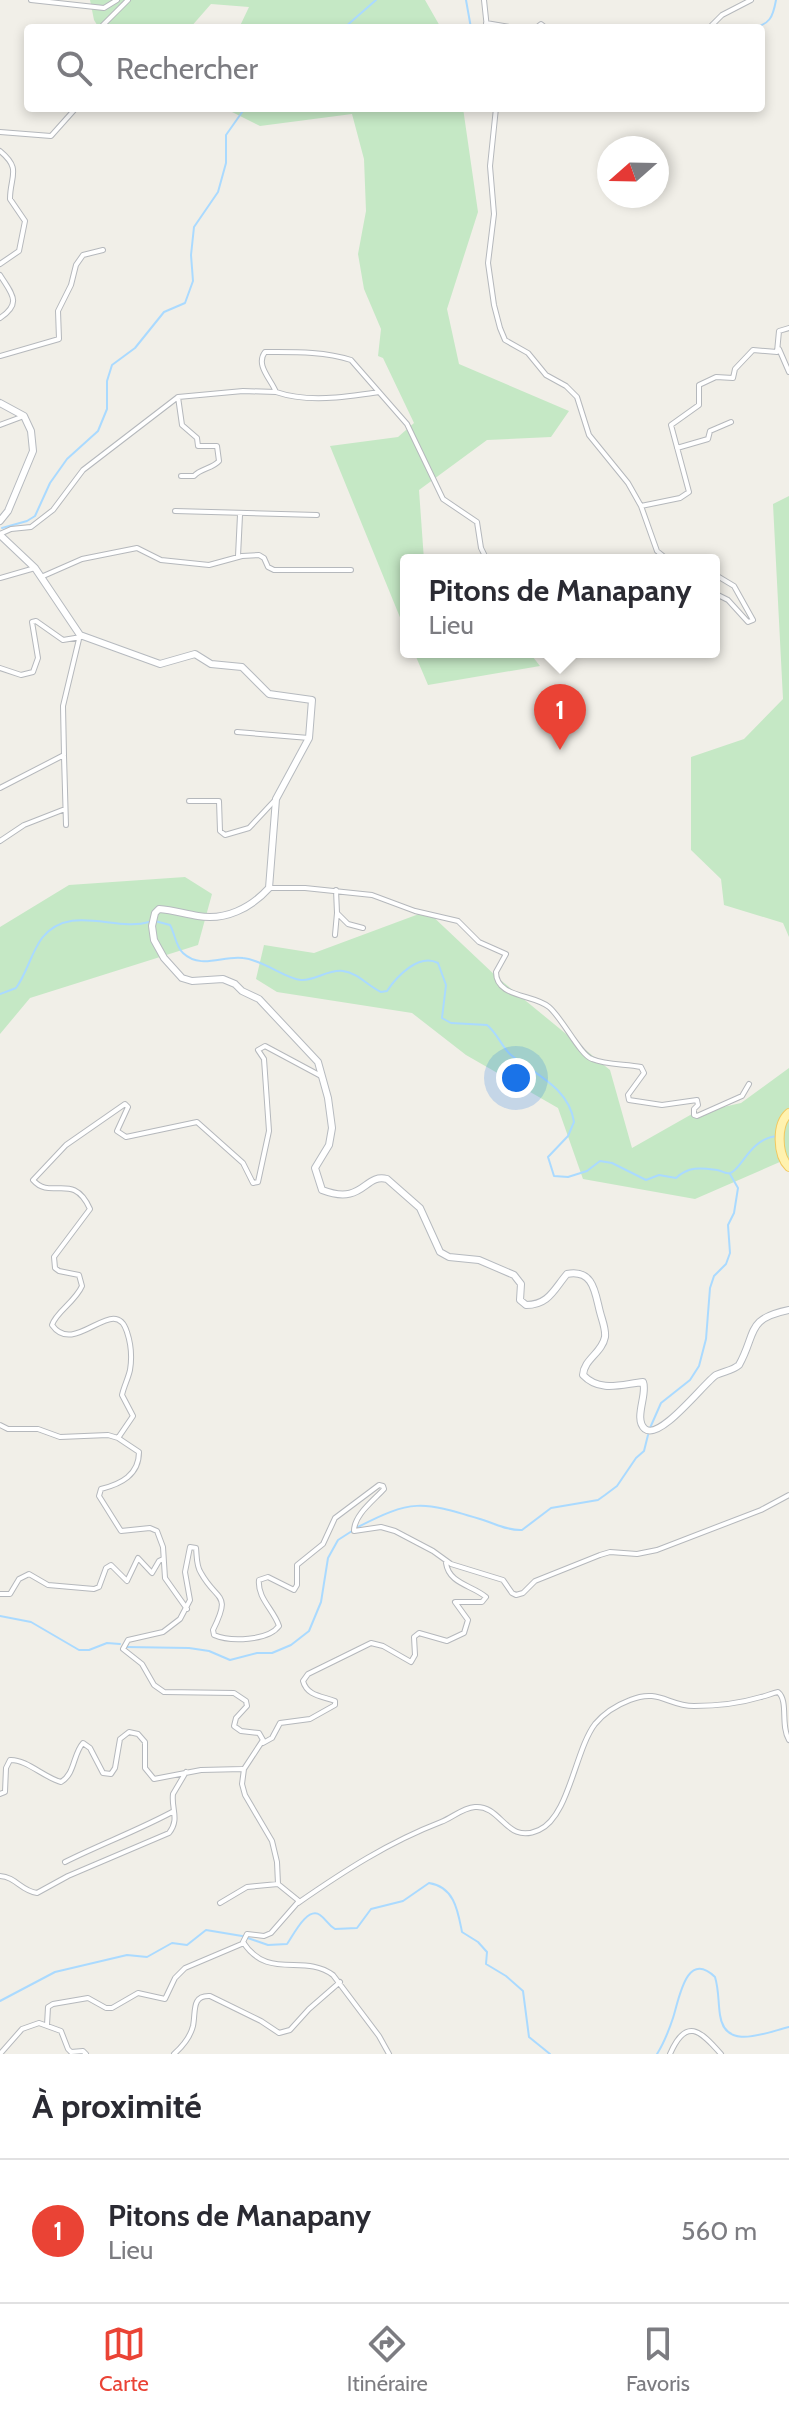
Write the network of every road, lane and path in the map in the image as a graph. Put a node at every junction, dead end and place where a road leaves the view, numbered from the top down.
1 (31, 0) edge
2 (117, 0) edge
3 (128, 0) edge
4 (484, 0) edge
5 (751, 0) edge
6 (104, 24) edge
7 (486, 24) edge
8 (713, 24) edge
9 (72, 112) edge
10 (496, 112) edge
11 (0, 132) edge
12 (0, 151) edge
13 (103, 250) dead end
14 (0, 264) edge
15 (0, 275) edge
16 (0, 318) edge
17 (789, 328) edge
18 (779, 349) junction
19 (0, 356) edge
20 (789, 372) edge
21 (276, 392) junction
22 (379, 392) junction
23 (178, 397) junction
24 (0, 403) edge
25 (24, 416) junction
26 (731, 422) dead end
27 (0, 425) edge
28 (677, 448) junction
29 (181, 476) dead end
30 (641, 506) junction
31 (175, 511) dead end
32 (240, 515) junction
33 (317, 515) dead end
34 (0, 521) edge
35 (0, 535) edge
36 (484, 554) edge
37 (661, 554) edge
38 (238, 557) junction
39 (35, 568) junction
40 (351, 570) dead end
41 (41, 577) junction
42 (0, 578) edge
43 (720, 578) edge
44 (720, 596) edge
45 (81, 636) junction
46 (0, 668) edge
47 (237, 732) dead end
48 (309, 738) junction
49 (64, 755) junction
50 (0, 788) edge
51 (276, 799) junction
52 (189, 801) dead end
53 (65, 809) junction
54 (66, 825) dead end
55 (0, 841) edge
56 (269, 888) junction
57 (336, 890) junction
58 (337, 913) junction
59 (363, 928) dead end
60 (335, 935) dead end
61 (323, 1077) junction
62 (749, 1084) dead end
63 (789, 1113) edge
64 (789, 1167) edge
65 (789, 1310) edge
66 (0, 1425) edge
67 (118, 1438) junction
68 (789, 1495) edge
69 (163, 1559) junction
70 (446, 1562) junction
71 (0, 1594) edge
72 (187, 1609) junction
73 (789, 1740) edge
74 (263, 1743) junction
75 (244, 1769) junction
76 (186, 1772) junction
77 (0, 1794) edge
78 (175, 1810) junction
79 (65, 1862) dead end
80 (0, 1876) edge
81 (278, 1884) junction
82 (220, 1903) dead end
83 (298, 1903) junction
84 (243, 1943) junction
85 (340, 1982) junction
86 (47, 2025) junction
87 (0, 2054) edge
88 (86, 2054) edge
89 (174, 2054) edge
90 (389, 2054) edge
91 (670, 2054) edge
92 (721, 2054) edge

1 - 2 street
3 - 6 street
4 - 7 street
5 - 8 street
9 - 11 street
10 - 30 street
12 - 14 street
13 - 19 street
15 - 16 street
17 - 18 street
18 - 20 street
18 - 28 street
21 - 22 street
21 - 22 street
21 - 23 street
22 - 36 street
23 - 29 street
23 - 35 street
24 - 25 main road
25 - 27 street
25 - 34 main road
26 - 28 street
28 - 30 street
30 - 37 street
31 - 32 street
32 - 33 street
32 - 38 street
35 - 39 main road
38 - 40 street
38 - 41 street
39 - 41 main road
39 - 42 street
41 - 45 main road
43 - 44 street
45 - 46 street
45 - 48 main road
45 - 49 street
47 - 48 street
48 - 51 main road
49 - 50 street
49 - 53 street
51 - 52 street
51 - 56 main road
53 - 54 street
53 - 55 street
56 - 57 street
56 - 61 main road
57 - 58 street
57 - 62 street
58 - 59 street
58 - 60 street
61 - 65 main road
61 - 67 street
63 - 64 main road
66 - 67 street
67 - 69 street
68 - 70 street
69 - 71 street
69 - 72 street
70 - 72 street
70 - 74 street
72 - 74 street
73 - 83 street
74 - 75 street
75 - 76 street
75 - 81 street
76 - 77 street
76 - 78 street
78 - 79 street
78 - 80 street
81 - 82 street
81 - 83 street
83 - 84 street
84 - 85 street
84 - 86 street
85 - 89 street
85 - 90 street
86 - 87 street
86 - 88 street
91 - 92 street

